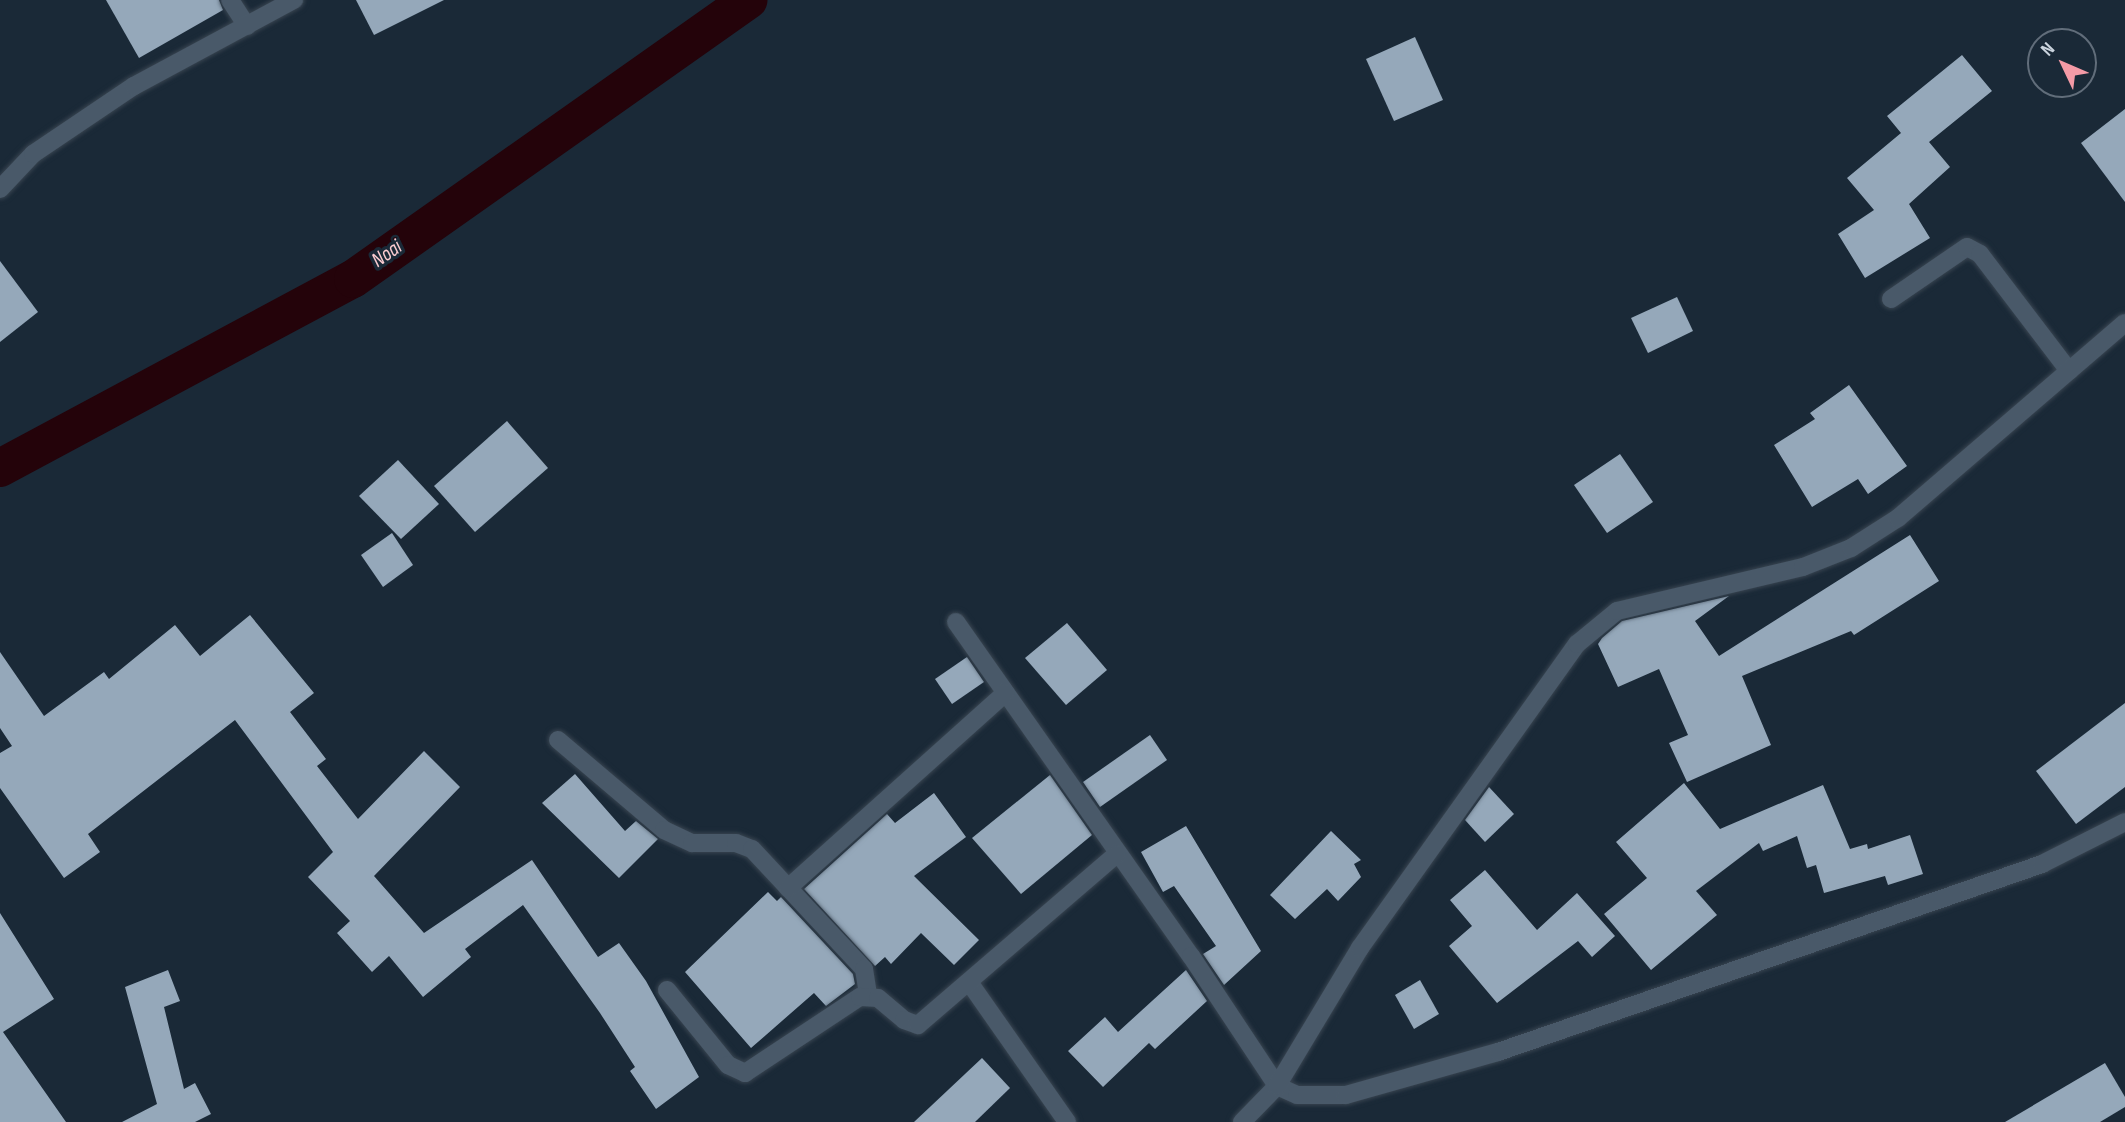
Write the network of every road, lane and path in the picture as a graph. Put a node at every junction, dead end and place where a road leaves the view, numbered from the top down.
1 (230, 0) edge
2 (294, 0) edge
3 (247, 26) junction
4 (0, 189) edge
5 (1891, 299) dead end
6 (2125, 323) edge
7 (2069, 371) junction
8 (956, 622) dead end
9 (1005, 693) junction
10 (558, 740) dead end
11 (2125, 822) edge
12 (1117, 854) junction
13 (788, 888) junction
14 (969, 982) junction
15 (667, 990) dead end
16 (868, 995) junction
17 (1277, 1086) junction
18 (1067, 1122) edge
19 (1242, 1122) edge

1 - 3 street
2 - 3 street
3 - 4 street
5 - 7 street
6 - 7 street
7 - 17 street
8 - 9 street
9 - 12 street
9 - 13 street
10 - 13 street
11 - 17 street
12 - 14 street
12 - 17 street
13 - 16 street
14 - 16 street
14 - 18 street
15 - 16 street
17 - 19 street

